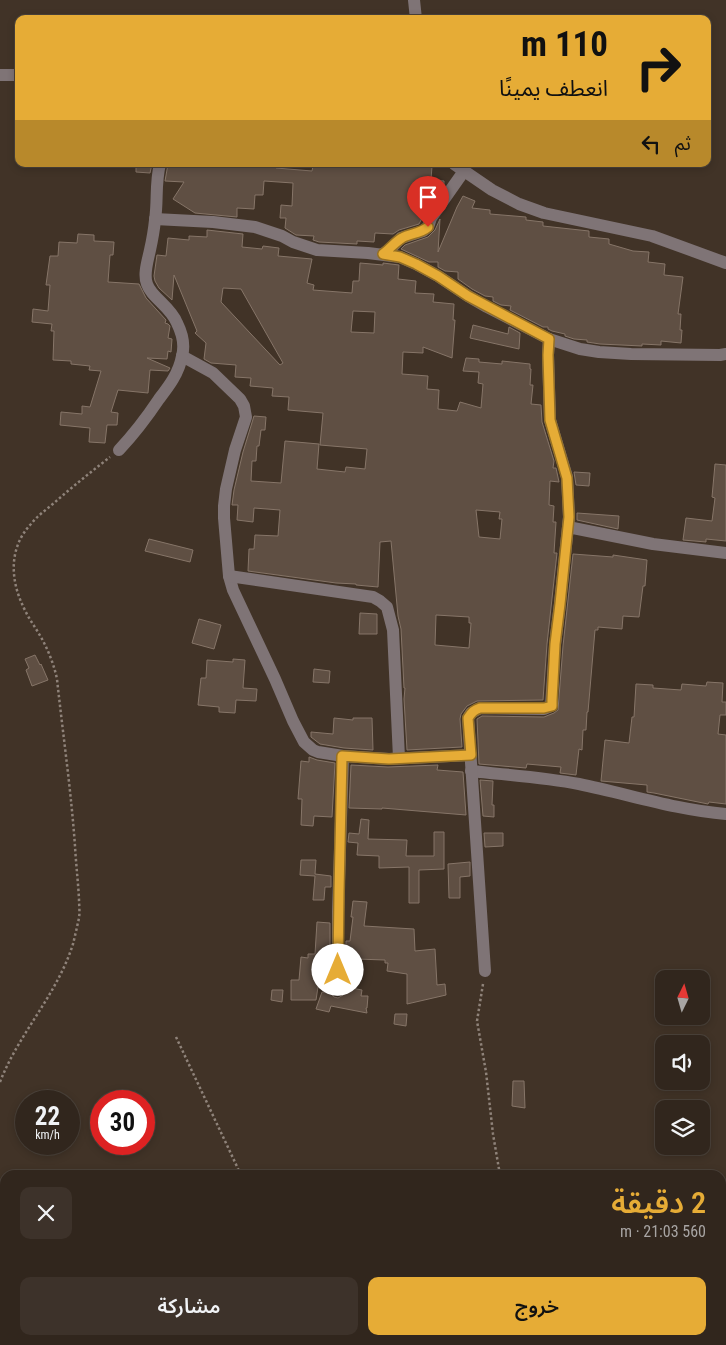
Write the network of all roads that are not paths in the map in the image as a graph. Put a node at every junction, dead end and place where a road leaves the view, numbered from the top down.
1 (414, 0) edge
2 (416, 15) edge
3 (0, 75) edge
4 (15, 75) edge
5 (159, 167) edge
6 (459, 168) edge
7 (156, 219) junction
8 (383, 254) junction
9 (726, 263) edge
10 (549, 339) junction
11 (726, 354) edge
12 (182, 356) junction
13 (119, 450) road end
14 (568, 527) junction
15 (726, 553) edge
16 (229, 576) junction
17 (471, 755) junction
18 (342, 756) junction
19 (399, 758) junction
20 (472, 771) junction
21 (726, 814) edge
22 (485, 971) road end
23 (338, 990) dead end

1 - 2 street
3 - 4 street
5 - 7 street
6 - 8 street
6 - 9 street
7 - 8 street
7 - 12 street
8 - 10 street
10 - 11 street
10 - 14 street
12 - 13 street
12 - 16 street
14 - 15 street
14 - 17 street
16 - 18 street
16 - 19 street
17 - 19 street
17 - 20 street
18 - 19 street
18 - 23 street
20 - 21 street
20 - 22 street

